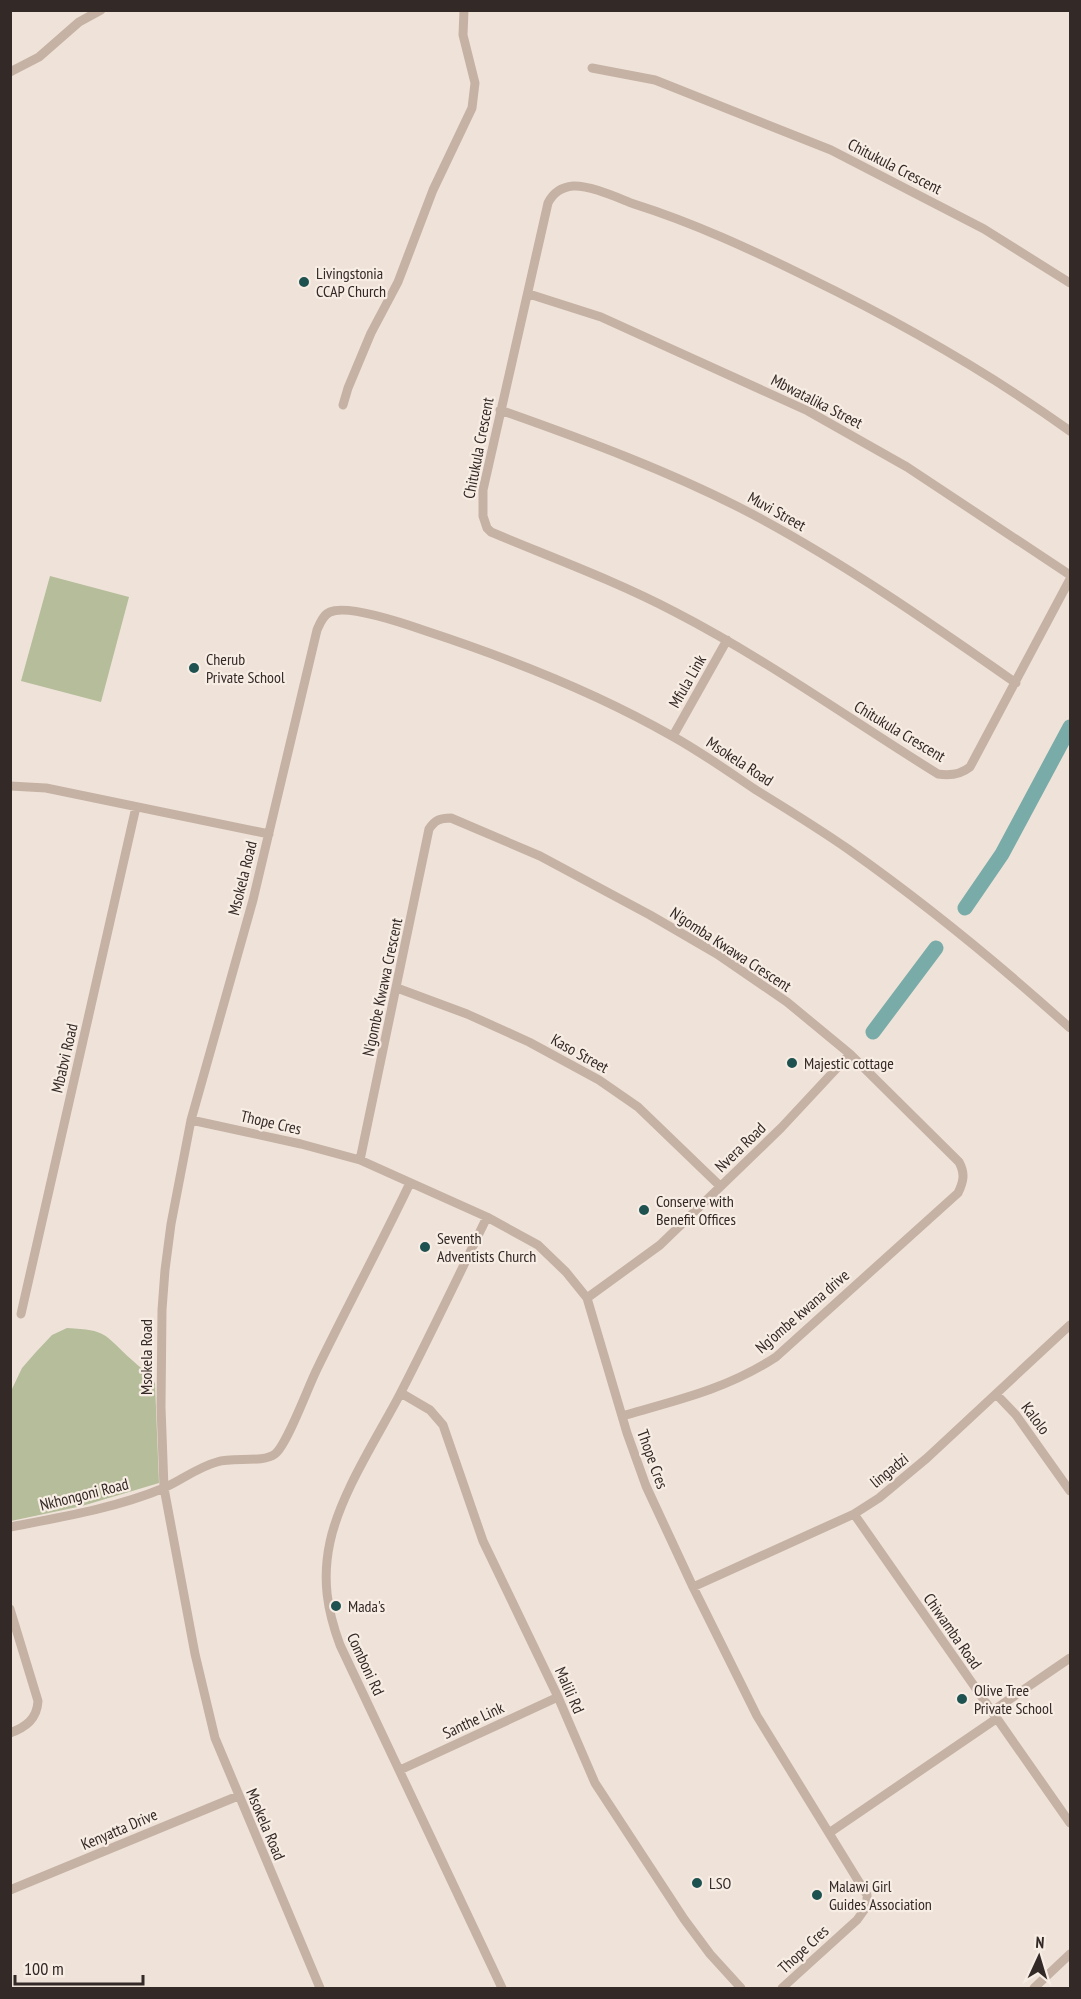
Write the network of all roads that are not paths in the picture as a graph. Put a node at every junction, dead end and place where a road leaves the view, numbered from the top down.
1 (101, 10) edge
2 (464, 10) edge
3 (592, 68) dead end
4 (10, 72) edge
5 (1071, 284) edge
6 (529, 294) junction
7 (343, 405) dead end
8 (500, 410) junction
9 (1071, 431) edge
10 (1071, 577) edge
11 (727, 640) junction
12 (1016, 683) junction
13 (673, 736) junction
14 (10, 786) edge
15 (136, 807) junction
16 (435, 821) joint
17 (269, 834) junction
18 (397, 988) junction
19 (1071, 1028) edge
20 (850, 1054) junction
21 (191, 1120) junction
22 (360, 1160) junction
23 (964, 1175) joint
24 (410, 1183) junction
25 (720, 1186) junction
26 (487, 1217) junction
27 (587, 1298) junction
28 (21, 1314) dead end
29 (1071, 1325) edge
30 (401, 1393) junction
31 (996, 1394) junction
32 (622, 1416) junction
33 (164, 1488) junction
34 (1071, 1491) edge
35 (854, 1514) junction
36 (10, 1527) edge
37 (693, 1587) junction
38 (10, 1609) edge
39 (1071, 1658) edge
40 (558, 1697) junction
41 (994, 1716) junction
42 (10, 1733) edge
43 (400, 1770) junction
44 (238, 1796) junction
45 (1071, 1823) edge
46 (829, 1833) junction
47 (10, 1890) edge
48 (1071, 1954) edge
49 (320, 1989) edge
50 (502, 1989) edge
51 (741, 1989) edge
52 (783, 1989) edge
53 (1034, 1989) edge

1 - 4 street
2 - 7 street
3 - 5 street, Chitukula Crescent
6 - 8 street, Chitukula Crescent
6 - 9 street, Chitukula Crescent
6 - 10 street, Mbwatalika Street
8 - 11 street, Chitukula Crescent
8 - 12 street, Muvi Street
10 - 12 street, Chitukula Crescent
11 - 12 street, Chitukula Crescent
11 - 13 street, Mfula Link
13 - 17 street, Msokela Road
13 - 19 street, Msokela Road
14 - 15 street
15 - 17 street
15 - 28 street, Mbabvi Road
16 - 18 street, N'gombe Kwawa Crescent
16 - 20 street, N'gomba Kwawa Crescent
17 - 21 street, Msokela Road
18 - 22 street, N'gombe Kwawa Crescent
18 - 25 street, Kaso Street
20 - 23 street, N'gomba Kwawa Crescent
20 - 25 street, Nvera Road
21 - 22 street, Thope Cres
21 - 33 street, Msokela Road
22 - 24 street, Thope Cres
23 - 32 street, Ng'ombe kwana drive
24 - 26 street, Thope Cres
24 - 33 street, Nkhongoni Road
25 - 27 street, Nvera Road
26 - 27 street, Thope Cres
26 - 30 street, Comboni Rd
27 - 32 street, Thope Cres
29 - 31 street, lingadzi
30 - 40 street, Malili Rd
30 - 43 street, Comboni Rd
31 - 34 street, Kalolo
31 - 35 street, lingadzi
32 - 37 street, Thope Cres
33 - 36 street, Nkhongoni Road
33 - 44 street, Msokela Road
35 - 37 street, lingadzi
35 - 41 street, Chiwamba Road
37 - 46 street, Thope Cres
38 - 42 street
39 - 41 street
40 - 43 street, Santhe Link
40 - 51 street, Malili Rd
41 - 45 street, Chiwamba Road
41 - 46 street
43 - 50 street, Comboni Rd
44 - 47 street, Kenyatta Drive
44 - 49 street, Msokela Road
46 - 52 street, Thope Cres
48 - 53 street

